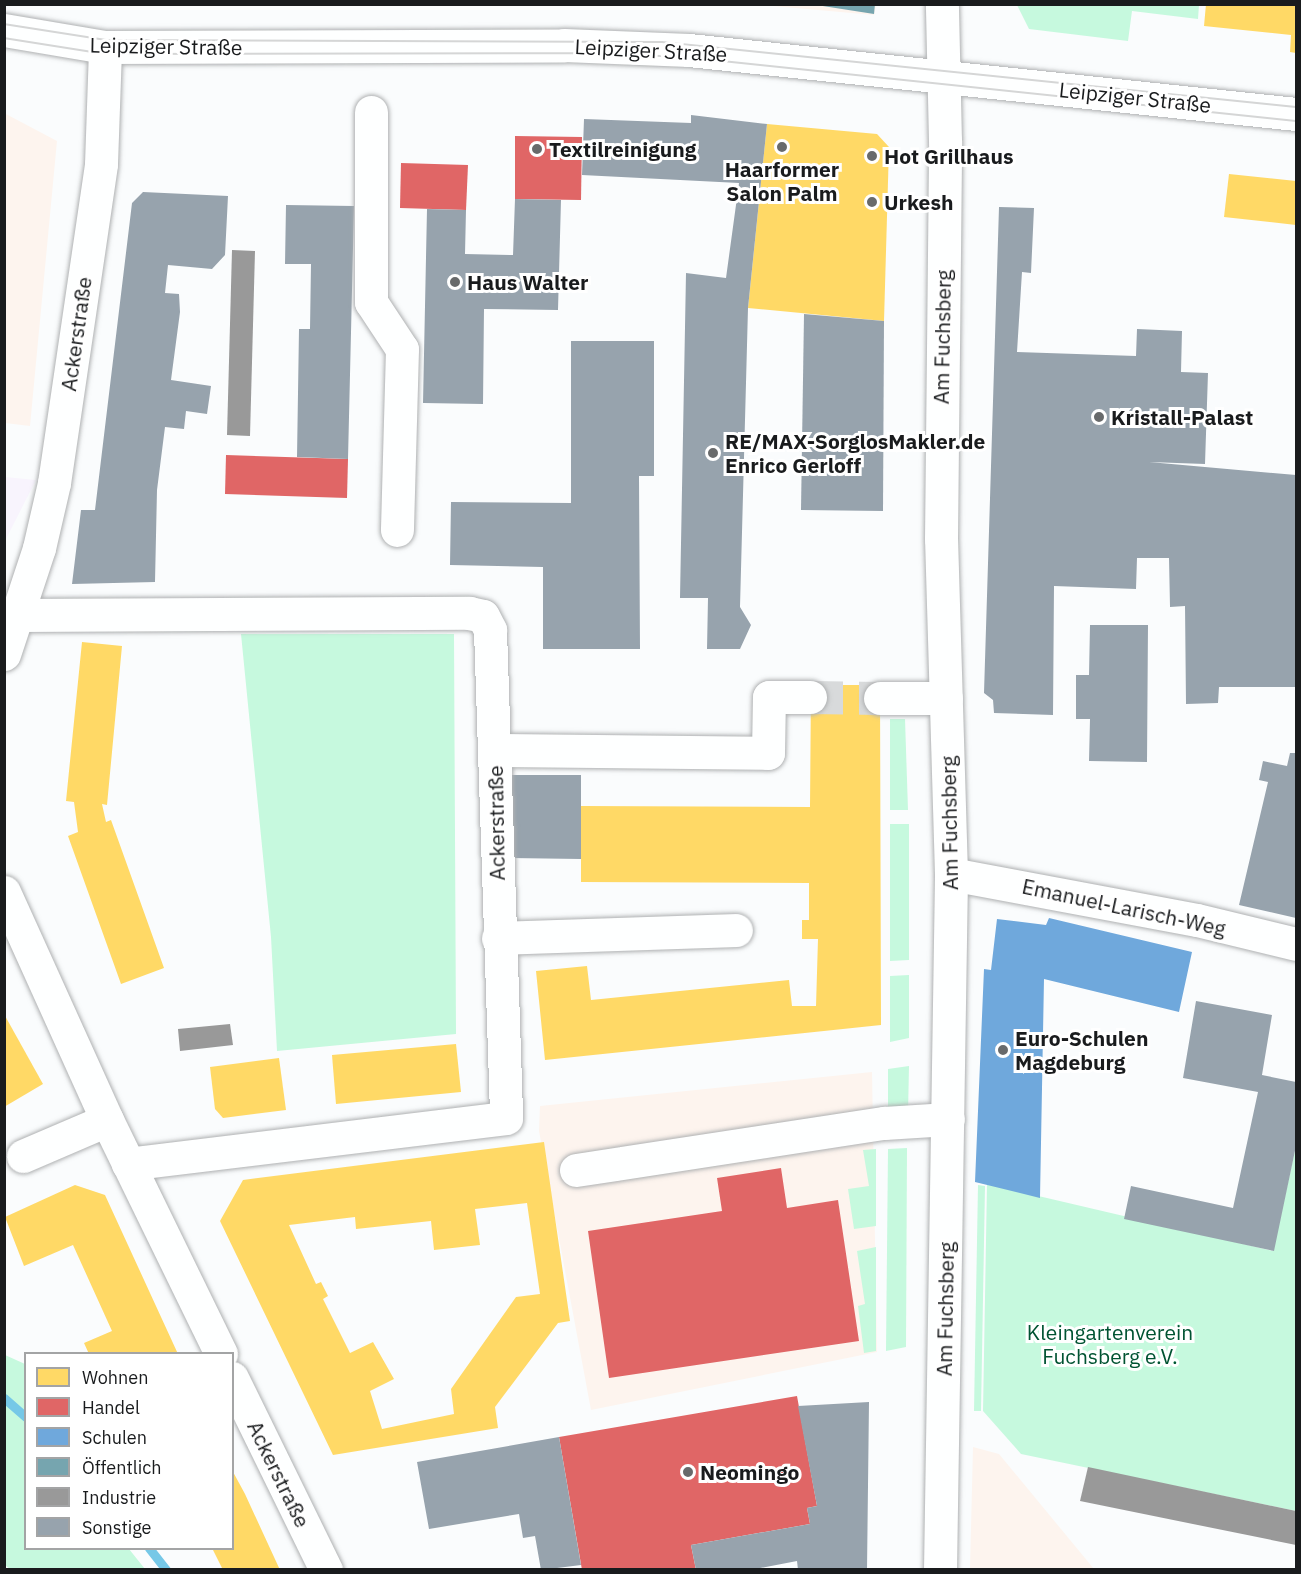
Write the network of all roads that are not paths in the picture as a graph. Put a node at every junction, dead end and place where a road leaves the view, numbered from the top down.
1 (942, 4) edge
2 (4, 30) edge
3 (105, 47) junction
4 (945, 77) junction
5 (371, 112) dead end
6 (1296, 114) edge
7 (398, 530) dead end
8 (17, 615) junction
9 (4, 654) edge
10 (810, 697) tunnel mouth
11 (880, 698) tunnel mouth
12 (946, 698) junction
13 (495, 750) junction
14 (951, 874) junction
15 (4, 892) edge
16 (736, 930) dead end
17 (498, 938) junction
18 (1296, 944) edge
19 (948, 1119) junction
20 (107, 1120) junction
21 (23, 1156) dead end
22 (128, 1164) junction
23 (576, 1170) dead end
24 (221, 1352) edge
25 (234, 1382) edge
26 (326, 1569) edge
27 (940, 1569) edge

1 - 4 street, Am Fuchsberg
2 - 3 street, Leipziger Straße
3 - 4 street, Leipziger Straße
3 - 8 street, Ackerstraße
4 - 6 street, Leipziger Straße
4 - 12 street, Am Fuchsberg
5 - 7 street
8 - 9 street, Ackerstraße
8 - 13 street, Ackerstraße
10 - 13 street
11 - 12 street
12 - 14 street, Am Fuchsberg
13 - 17 street, Ackerstraße
14 - 18 street, Emanuel-Larisch-Weg
14 - 19 street, Am Fuchsberg
15 - 20 street
16 - 17 street
17 - 22 street, Ackerstraße
19 - 23 street
19 - 27 street, Am Fuchsberg
20 - 21 street
20 - 22 street
22 - 24 street
25 - 26 street, Ackerstraße

